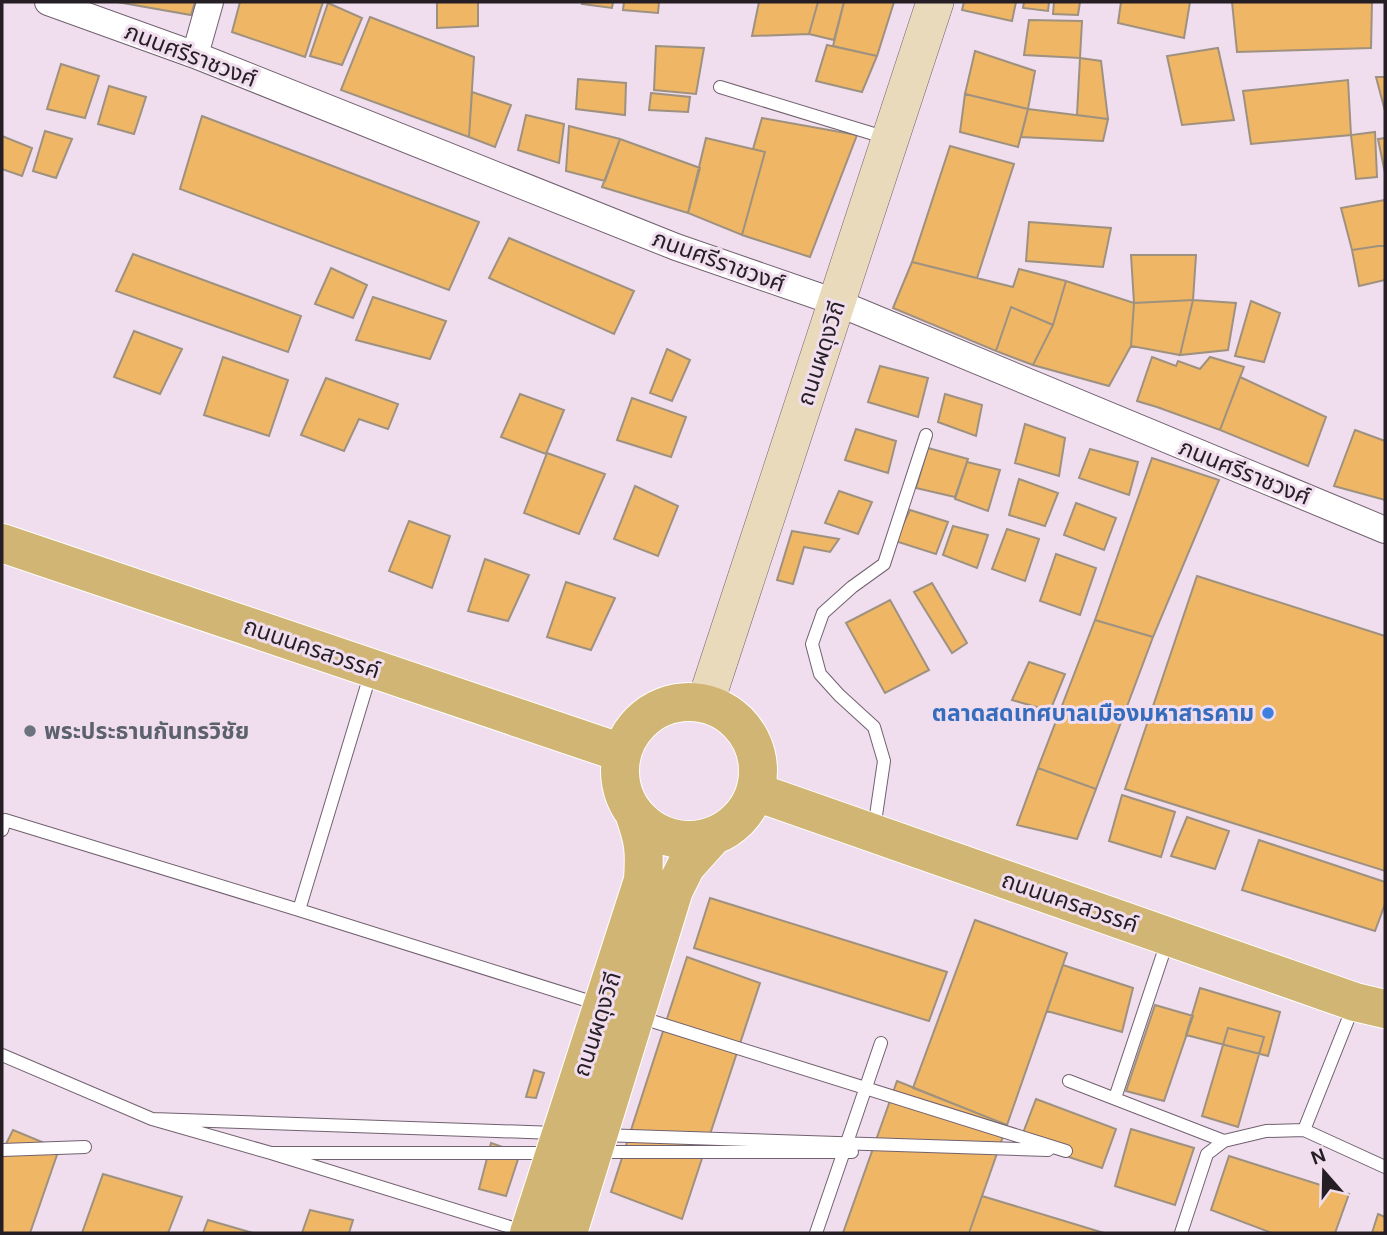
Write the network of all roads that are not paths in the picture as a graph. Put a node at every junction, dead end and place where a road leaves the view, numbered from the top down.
1 (48, 2) edge
2 (209, 2) edge
3 (935, 2) edge
4 (195, 55) junction
5 (720, 87) dead end
6 (891, 139) junction
7 (838, 303) junction
8 (926, 435) dead end
9 (1385, 530) edge
10 (2, 543) edge
11 (372, 668) junction
12 (705, 704) junction
13 (622, 753) junction
14 (756, 792) junction
15 (634, 813) junction
16 (3, 823) edge
17 (873, 833) junction
18 (712, 837) junction
19 (299, 910) junction
20 (1169, 937) junction
21 (1370, 1006) edge
22 (616, 1010) dead end
23 (629, 1014) dead end
24 (881, 1042) dead end
25 (2, 1055) edge
26 (1069, 1081) dead end
27 (1115, 1098) junction
28 (152, 1119) junction
29 (1304, 1130) junction
30 (568, 1134) dead end
31 (581, 1134) dead end
32 (1224, 1141) junction
33 (85, 1147) dead end
34 (2, 1150) edge
35 (1066, 1151) junction
36 (271, 1153) junction
37 (564, 1153) dead end
38 (578, 1153) dead end
39 (1385, 1167) edge
40 (529, 1233) edge
41 (568, 1233) edge
42 (816, 1233) edge
43 (1181, 1233) edge

1 - 4 street, ภนนศรีราชวงศ์
2 - 4 street
3 - 6 main road, ถนนผดุงวิถี
4 - 7 street, ภนนศรีราชวงศ์
5 - 6 lane
6 - 7 main road, ถนนผดุงวิถี
7 - 9 street, ภนนศรีราชวงศ์
7 - 12 main road, ถนนผดุงวิถี
8 - 17 lane
10 - 11 main road, ถนนนครสวรรค์
11 - 13 main road, ถนนนครสวรรค์
11 - 19 lane
12 - 13 main road
12 - 14 main road
13 - 15 main road
14 - 17 main road, ถนนนครสวรรค์
14 - 18 main road
15 - 18 main road
15 - 40 main road, ถนนผดุงวิถี
16 - 19 lane
17 - 20 main road, ถนนนครสวรรค์
18 - 41 main road, ถนนผดุงวิถี
19 - 22 lane
20 - 21 main road, ถนนนครสวรรค์
20 - 27 lane
21 - 29 lane
23 - 35 lane
24 - 42 lane
25 - 28 lane
26 - 27 lane
27 - 32 lane
28 - 30 lane
28 - 36 lane
29 - 32 lane
29 - 39 lane
31 - 35 lane
32 - 43 lane
33 - 34 lane
35 - 38 lane
36 - 37 lane
36 - 40 lane

